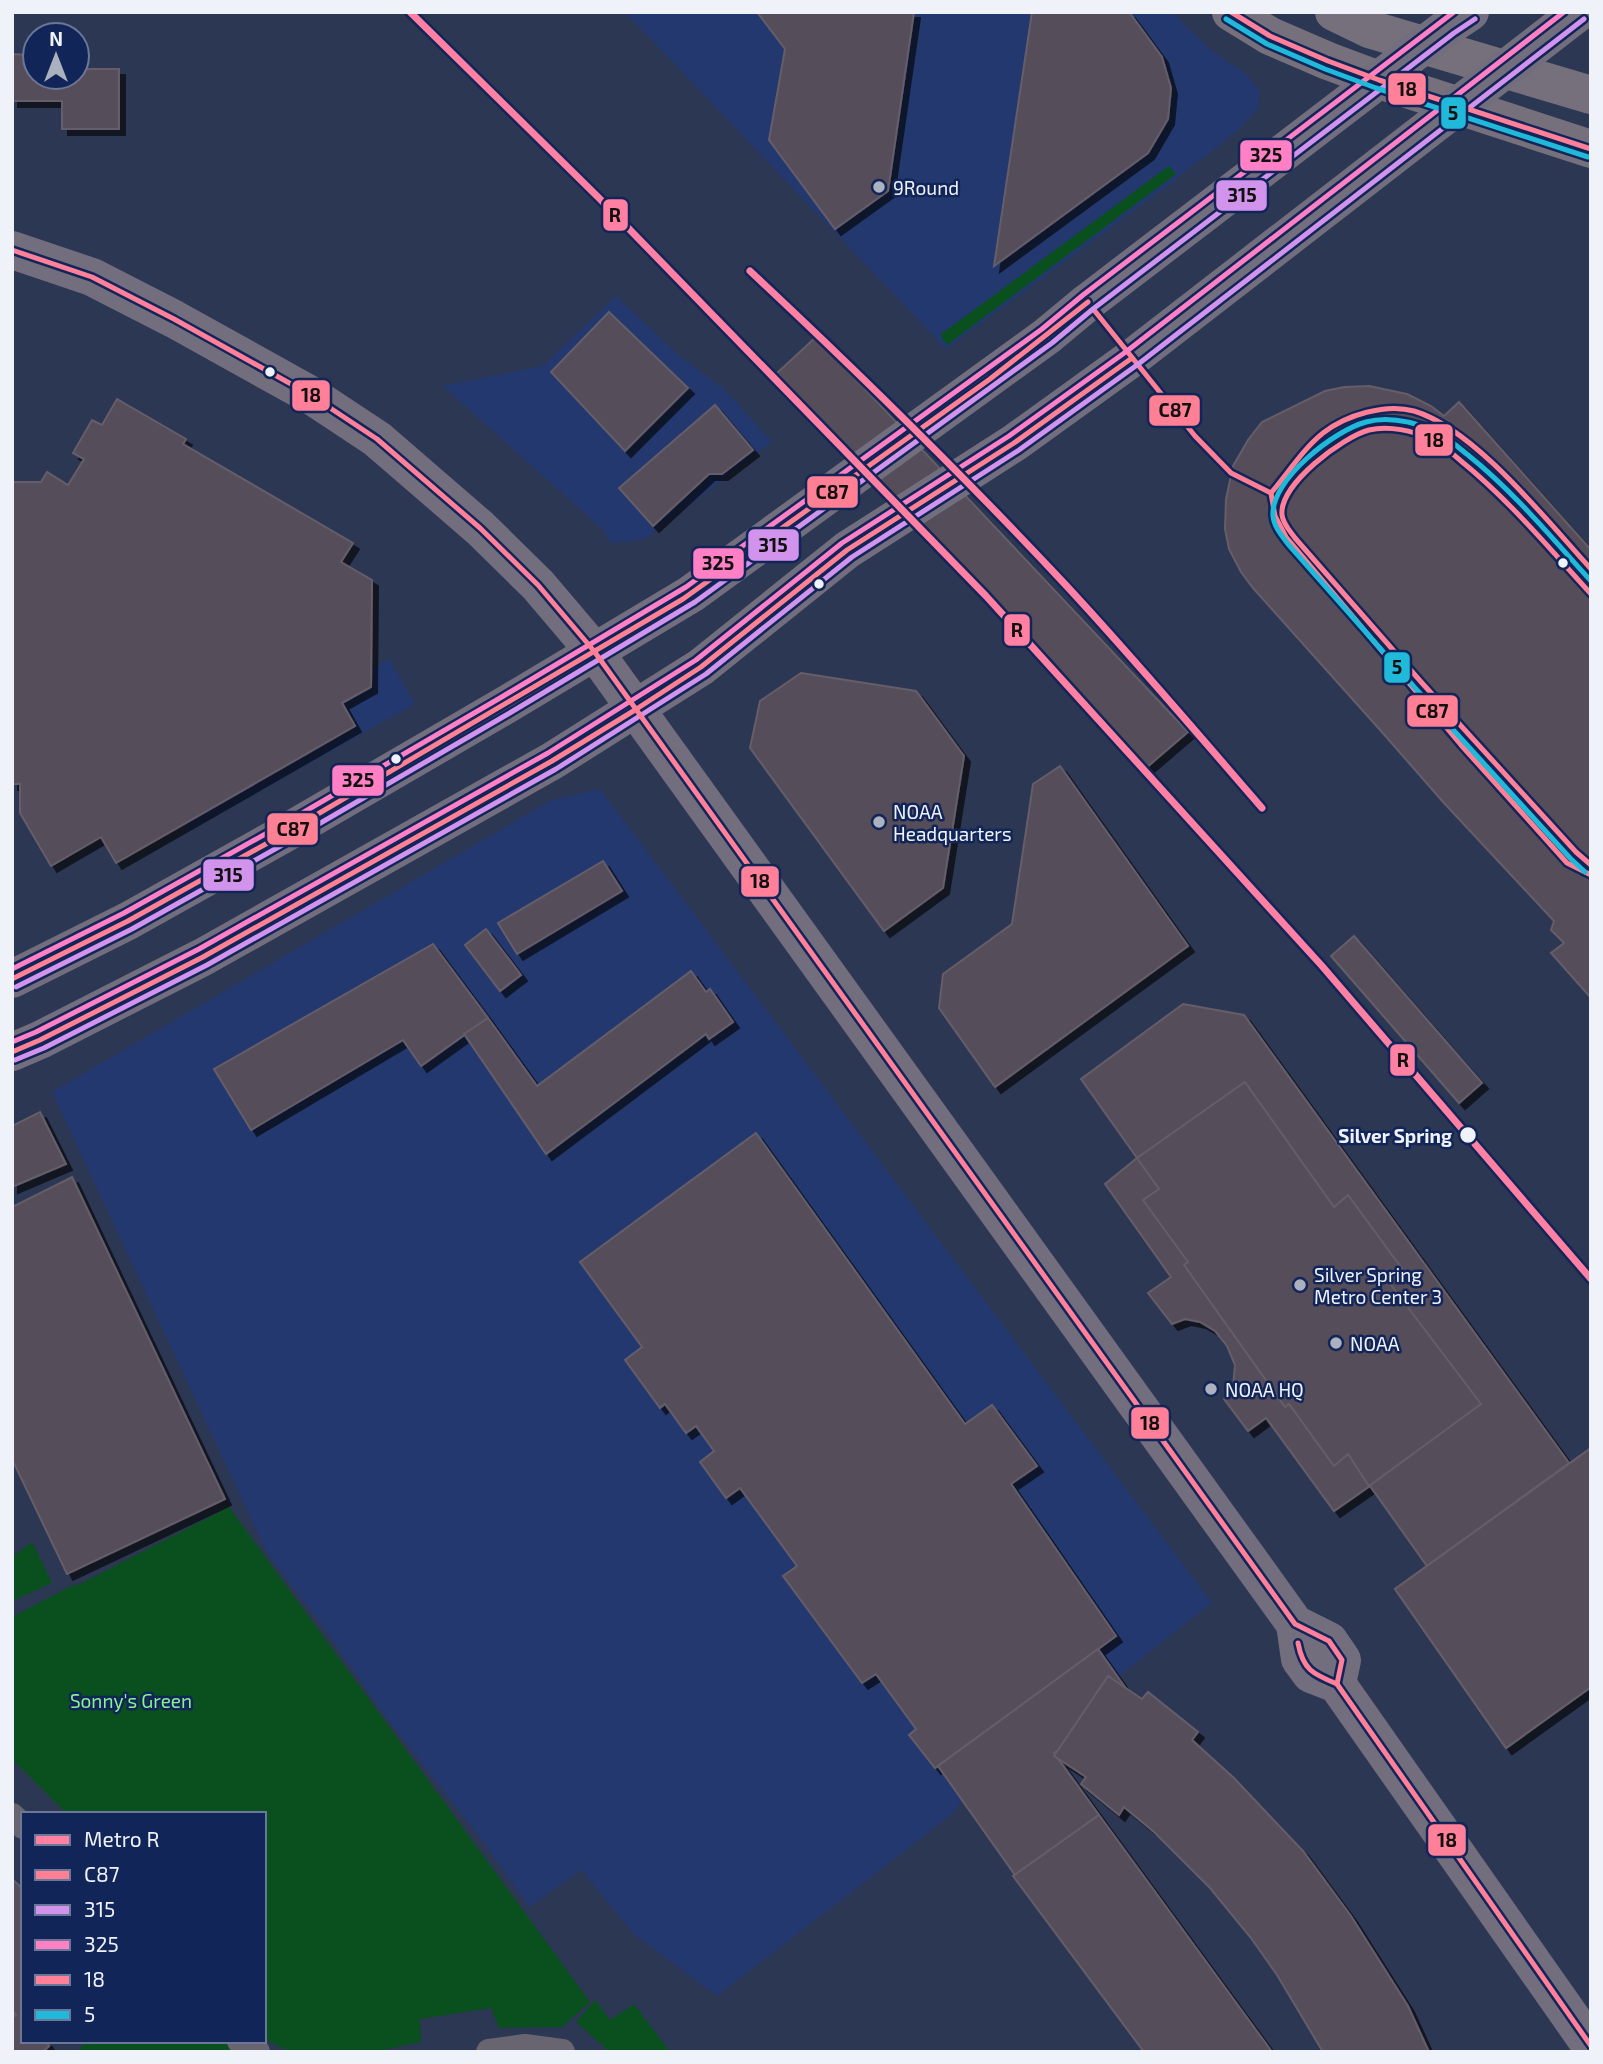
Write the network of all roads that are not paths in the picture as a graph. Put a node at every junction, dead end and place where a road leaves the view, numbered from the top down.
1 (1231, 12) edge
2 (1334, 12) edge
3 (1470, 12) edge
4 (1579, 12) edge
5 (1424, 46) junction
6 (1504, 68) junction
7 (1379, 80) junction
8 (1591, 95) edge
9 (1458, 105) junction
10 (1591, 149) edge
11 (12, 250) edge
12 (594, 651) junction
13 (635, 710) junction
14 (13, 976) edge
15 (12, 1052) edge
16 (1591, 2046) edge
17 (489, 2052) edge
18 (562, 2052) edge

1 - 7 street
2 - 5 street
3 - 5 main road
4 - 6 main road
5 - 6 street
5 - 7 main road
6 - 8 street
6 - 9 main road
7 - 9 street
7 - 12 main road
9 - 10 street
9 - 13 main road
11 - 12 main road
12 - 13 main road
12 - 14 main road
13 - 15 main road
13 - 16 main road
17 - 18 street

